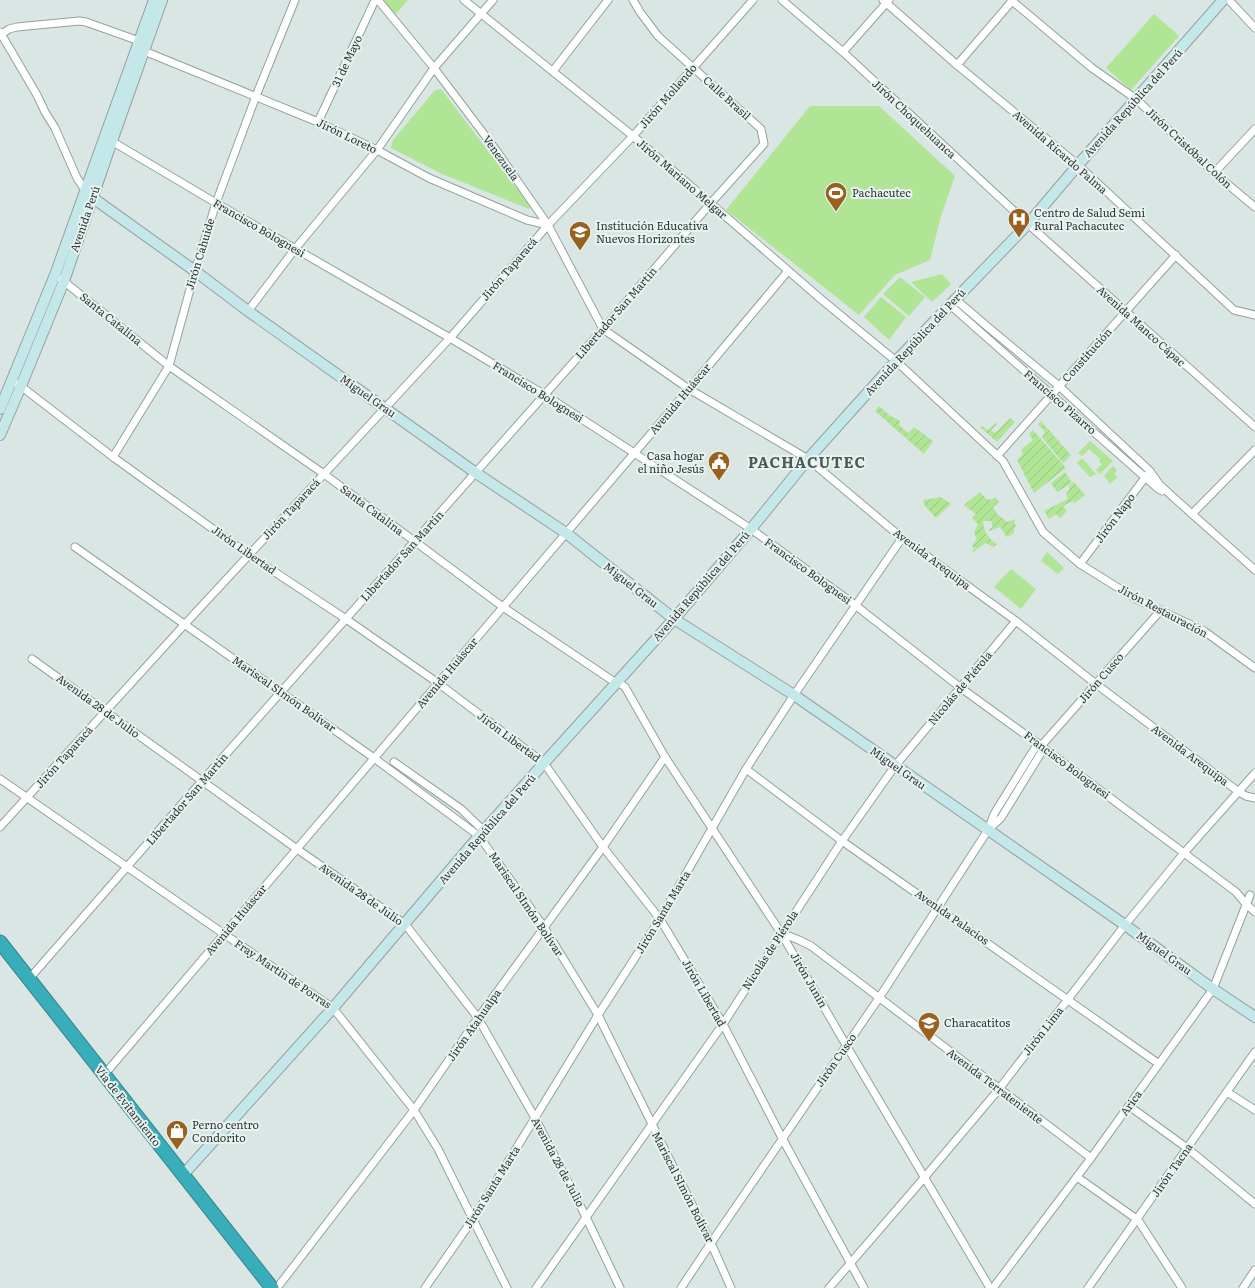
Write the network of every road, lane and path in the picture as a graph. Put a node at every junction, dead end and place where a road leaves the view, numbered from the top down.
1 (154, 0) edge
2 (162, 0) edge
3 (294, 0) edge
4 (377, 0) edge
5 (464, 0) edge
6 (493, 0) edge
7 (608, 0) edge
8 (633, 0) edge
9 (753, 0) edge
10 (775, 0) edge
11 (782, 0) edge
12 (1012, 0) edge
13 (1223, 0) edge
14 (1229, 0) edge
15 (886, 1) edge
16 (481, 14) junction
17 (799, 16) junction
18 (1255, 28) edge
19 (1, 33) edge
20 (144, 46) junction
21 (843, 52) junction
22 (957, 65) junction
23 (693, 67) junction
24 (434, 68) junction
25 (553, 71) junction
26 (256, 96) junction
27 (1136, 99) junction
28 (318, 122) junction
29 (762, 129) joint
30 (1255, 129) edge
31 (633, 136) junction
32 (108, 139) junction
33 (376, 150) junction
34 (1078, 165) junction
35 (1214, 173) junction
36 (89, 195) junction
37 (216, 203) junction
38 (710, 204) junction
39 (1255, 207) edge
40 (1028, 224) junction
41 (548, 225) junction
42 (295, 249) junction
43 (1176, 255) junction
44 (195, 270) junction
45 (788, 271) junction
46 (60, 278) junction
47 (953, 302) junction
48 (248, 311) junction
49 (1126, 312) junction
50 (1255, 315) edge
51 (603, 329) junction
52 (450, 338) junction
53 (896, 361) junction
54 (169, 366) junction
55 (12, 380) junction
56 (21, 386) junction
57 (1059, 386) junction
58 (689, 389) junction
59 (545, 395) junction
60 (1051, 395) junction
61 (385, 408) junction
62 (0, 409) edge
63 (1255, 427) edge
64 (0, 435) edge
65 (1255, 450) edge
66 (634, 453) junction
67 (997, 456) junction
68 (113, 457) junction
69 (808, 459) junction
70 (1150, 471) junction
71 (476, 473) junction
72 (324, 474) junction
73 (1146, 477) junction
74 (1173, 497) junction
75 (1192, 514) junction
76 (751, 529) junction
77 (566, 534) junction
78 (902, 538) junction
79 (414, 542) junction
80 (75, 547) dead end
81 (250, 555) junction
82 (1080, 564) junction
83 (1255, 570) edge
84 (855, 605) junction
85 (503, 607) junction
86 (1161, 610) junction
87 (346, 619) junction
88 (674, 619) junction
89 (1016, 621) junction
90 (185, 624) junction
91 (32, 659) dead end
92 (1255, 668) edge
93 (438, 683) junction
94 (616, 683) junction
95 (1096, 684) junction
96 (961, 688) junction
97 (281, 692) junction
98 (794, 695) junction
99 (106, 711) junction
100 (1041, 746) junction
101 (665, 757) junction
102 (374, 758) junction
103 (394, 762) dead end
104 (544, 763) junction
105 (896, 766) junction
106 (746, 769) junction
107 (1255, 773) edge
108 (0, 779) edge
109 (202, 781) junction
110 (1239, 792) junction
111 (27, 797) junction
112 (1255, 798) edge
113 (0, 827) edge
114 (712, 829) junction
115 (988, 830) junction
116 (482, 833) junction
117 (842, 841) junction
118 (602, 847) junction
119 (296, 849) junction
120 (1184, 853) junction
121 (127, 867) junction
122 (1236, 892) junction
123 (1252, 896) edge
124 (1246, 904) junction
125 (939, 908) junction
126 (1255, 912) edge
127 (660, 919) junction
128 (405, 924) junction
129 (1125, 925) junction
130 (544, 927) junction
131 (781, 933) junction
132 (224, 934) junction
133 (0, 942) edge
134 (29, 979) junction
135 (1213, 989) junction
136 (879, 998) junction
137 (1068, 1000) junction
138 (333, 1008) junction
139 (598, 1015) junction
140 (1255, 1017) edge
141 (478, 1018) junction
142 (723, 1024) junction
143 (846, 1045) junction
144 (1255, 1052) edge
145 (1159, 1064) junction
146 (104, 1075) junction
147 (999, 1089) junction
148 (1227, 1092) junction
149 (1129, 1106) junction
150 (414, 1110) junction
151 (1255, 1110) edge
152 (535, 1118) junction
153 (652, 1125) junction
154 (782, 1138) junction
155 (1187, 1148) junction
156 (1091, 1158) junction
157 (183, 1175) junction
158 (1077, 1177) junction
159 (924, 1178) junction
160 (1255, 1204) edge
161 (586, 1216) junction
162 (473, 1219) junction
163 (1138, 1220) junction
164 (710, 1242) junction
165 (850, 1262) junction
166 (1255, 1270) edge
167 (272, 1288) edge
168 (277, 1288) edge
169 (425, 1288) edge
170 (507, 1288) edge
171 (536, 1288) edge
172 (620, 1288) edge
173 (681, 1288) edge
174 (731, 1288) edge
175 (829, 1288) edge
176 (864, 1288) edge
177 (990, 1288) edge
178 (993, 1288) edge
179 (1088, 1288) edge
180 (1182, 1288) edge
181 (1242, 1288) edge

1 - 20 street, Avenida Perú
2 - 20 street, Avenida Perú
3 - 26 street, Jirón Cahuide
4 - 24 street, Venezuela
4 - 28 street, 31 de Mayo
5 - 16 street, Jirón Mariano Melgar
6 - 16 street
7 - 25 street
8 - 23 street, Calle Brasil
9 - 23 street, Jirón Mollendo
10 - 17 street, Jirón Choquehuanca
11 - 17 street, Jirón Choquehuanca
12 - 22 street
12 - 27 street, Jirón Cristóbal Colón
13 - 27 street, Avenida República del Perú
14 - 18 street
15 - 21 street
15 - 22 street, Avenida Ricardo Palma
16 - 24 street
16 - 25 street, Jirón Mariano Melgar
17 - 21 street, Jirón Choquehuanca
19 - 20 street, Jirón Loreto
19 - 36 street
20 - 26 street, Jirón Loreto
20 - 32 street, Avenida Perú
21 - 40 street, Jirón Choquehuanca
22 - 34 street, Avenida Ricardo Palma
23 - 29 street, Calle Brasil
23 - 31 street, Jirón Mollendo
24 - 33 street
24 - 41 street, Venezuela
25 - 31 street, Jirón Mariano Melgar
26 - 28 street, Jirón Loreto
26 - 37 street, Jirón Cahuide
27 - 34 street, Avenida República del Perú
27 - 35 street, Jirón Cristóbal Colón
28 - 33 street, Jirón Loreto
29 - 38 street, Libertador San Martin
30 - 35 street
31 - 38 street, Jirón Mariano Melgar
31 - 41 street, Jirón Mollendo
32 - 36 street, Avenida Perú
32 - 37 street, Francisco Bolognesi
33 - 41 street, Jirón Loreto
33 - 42 street
34 - 40 street, Avenida República del Perú
34 - 43 street, Avenida Ricardo Palma
35 - 39 street, Jirón Cristóbal Colón
36 - 44 street, Miguel Grau
36 - 46 street, Avenida Perú
37 - 42 street, Francisco Bolognesi
37 - 44 street, Jirón Cahuide
38 - 45 street, Jirón Mariano Melgar
38 - 51 street, Libertador San Martin
40 - 47 street, Avenida República del Perú
40 - 49 street, Avenida Manco Cápac
41 - 51 street, Venezuela
41 - 52 street, Jirón Taparacá
42 - 48 street
42 - 52 street, Francisco Bolognesi
43 - 49 street, Constitución
43 - 50 street, Avenida Ricardo Palma
44 - 48 street, Miguel Grau
44 - 54 street, Jirón Cahuide
45 - 53 street, Jirón Mariano Melgar
45 - 58 street, Avenida Huáscar
46 - 54 street, Santa Catalina
46 - 55 street, Avenida Perú
46 - 56 street, Avenida Perú
47 - 53 street, Avenida República del Perú
47 - 57 street, Francisco Pizarro
47 - 60 street, Francisco Pizarro
48 - 61 street, Miguel Grau
49 - 57 street, Constitución
49 - 63 street, Avenida Manco Cápac
51 - 58 street, Avenida Arequipa
51 - 59 street, Libertador San Martin
52 - 59 street, Francisco Bolognesi
52 - 61 street, Jirón Taparacá
53 - 67 street, Jirón Restauración
53 - 69 street, Avenida República del Perú
54 - 68 street, Jirón Cahuide
54 - 72 street, Santa Catalina
55 - 56 street, Jirón Libertad
55 - 62 street, Avenida Perú
56 - 64 street, Avenida Perú
56 - 68 street, Jirón Libertad
57 - 60 street, Constitución
57 - 70 street, Francisco Pizarro
58 - 66 street, Avenida Huáscar
58 - 69 street, Avenida Arequipa
59 - 66 street, Francisco Bolognesi
59 - 71 street, Libertador San Martin
60 - 67 street, Constitución
60 - 73 street, Francisco Pizarro
61 - 71 street, Miguel Grau
61 - 72 street, Jirón Taparacá
65 - 75 street
66 - 76 street, Francisco Bolognesi
66 - 77 street, Avenida Huáscar
67 - 82 street, Jirón Restauración
68 - 81 street, Jirón Libertad
69 - 76 street, Avenida República del Perú
69 - 78 street, Avenida Arequipa
70 - 73 street, Jirón Napo
70 - 74 street, Francisco Pizarro
71 - 77 street, Miguel Grau
71 - 79 street, Libertador San Martin
72 - 79 street, Santa Catalina
72 - 81 street, Jirón Taparacá
73 - 74 street, Francisco Pizarro
73 - 82 street, Jirón Napo
74 - 75 street, Francisco Pizarro
75 - 83 street, Francisco Pizarro
76 - 84 street, Francisco Bolognesi
76 - 88 street, Avenida República del Perú
77 - 85 street, Avenida Huáscar
77 - 88 street, Miguel Grau
78 - 84 street, Jirón Santa Marta
78 - 89 street, Avenida Arequipa
79 - 85 street, Santa Catalina
79 - 87 street, Libertador San Martin
80 - 90 street, Mariscal SImón Bolívar
81 - 87 street, Jirón Libertad
81 - 90 street, Jirón Taparacá
82 - 86 street, Jirón Restauración
84 - 96 street, Francisco Bolognesi
84 - 98 street, Jirón Santa Marta
85 - 93 street, Avenida Huáscar
85 - 94 street, Santa Catalina
86 - 92 street, Jirón Restauración
86 - 95 street, Jirón Cusco
87 - 93 street, Jirón Libertad
87 - 97 street, Libertador San Martin
88 - 94 street, Avenida República del Perú
88 - 98 street, Miguel Grau
89 - 95 street, Avenida Arequipa
89 - 96 street, Nicolás de Piérola
90 - 97 street, Mariscal SImón Bolívar
90 - 99 street, Jirón Taparacá
91 - 99 street, Avenida 28 de Julio
93 - 102 street, Avenida Huáscar
93 - 104 street, Jirón Libertad
94 - 101 street, Jirón Junín
94 - 104 street, Avenida República del Perú
95 - 100 street, Jirón Cusco
95 - 110 street, Avenida Arequipa
96 - 100 street, Francisco Bolognesi
96 - 105 street, Nicolás de Piérola
97 - 102 street, Mariscal SImón Bolívar
97 - 109 street, Libertador San Martin
98 - 105 street, Miguel Grau
98 - 106 street, Jirón Santa Marta
99 - 109 street, Avenida 28 de Julio
99 - 111 street, Jirón Taparacá
100 - 115 street, Jirón Cusco
100 - 120 street, Francisco Bolognesi
101 - 114 street, Jirón Junín
101 - 118 street, Jirón Atahualpa
102 - 116 street, Mariscal SImón Bolívar
102 - 119 street, Avenida Huáscar
103 - 116 street
104 - 116 street, Avenida República del Perú
104 - 118 street, Jirón Libertad
105 - 115 street, Miguel Grau
105 - 117 street, Nicolás de Piérola
106 - 114 street, Jirón Santa Marta
106 - 117 street, Avenida Palacios
107 - 110 street, Jirón Lima
108 - 111 street, Fray Martin de Porras
109 - 119 street, Avenida 28 de Julio
109 - 121 street, Libertador San Martin
110 - 112 street, Avenida Arequipa
110 - 120 street, Jirón Lima
111 - 113 street, Jirón Taparacá
111 - 121 street, Fray Martin de Porras
114 - 127 street, Jirón Santa Marta
114 - 131 street, Jirón Junín
115 - 125 street, Jirón Cusco
115 - 129 street, Miguel Grau
116 - 128 street, Avenida República del Perú
116 - 130 street, Mariscal SImón Bolívar
117 - 125 street, Avenida Palacios
117 - 131 street, Nicolás de Piérola
118 - 127 street, Jirón Libertad
118 - 130 street, Jirón Atahualpa
119 - 128 street, Avenida 28 de Julio
119 - 132 street, Avenida Huáscar
120 - 122 street, Francisco Bolognesi
120 - 129 street, Jirón Lima
121 - 132 street, Fray Martin de Porras
121 - 134 street, Libertador San Martin
122 - 123 street
122 - 124 street, Francisco Bolognesi
123 - 124 street, Arica
124 - 126 street, Francisco Bolognesi
124 - 135 street, Arica
125 - 136 street, Jirón Cusco
125 - 137 street, Avenida Palacios
127 - 139 street, Jirón Santa Marta
127 - 142 street, Jirón Libertad
128 - 138 street, Avenida República del Perú
128 - 141 street, Avenida 28 de Julio
129 - 135 street, Miguel Grau
129 - 137 street, Jirón Lima
130 - 139 street, Mariscal SImón Bolívar
130 - 141 street, Jirón Atahualpa
131 - 136 street, Avenida Terrateniente
131 - 142 street, Nicolás de Piérola
131 - 143 street, Jirón Junín
132 - 138 street, Fray Martin de Porras
132 - 146 street, Avenida Huáscar
133 - 134 highway, Vía de Evitamiento
134 - 146 highway, Vía de Evitamiento
135 - 140 street, Miguel Grau
135 - 145 street, Arica
136 - 143 street, Jirón Cusco
136 - 147 street, Avenida Terrateniente
137 - 145 street, Avenida Palacios
137 - 147 street, Jirón Lima
138 - 150 street, Fray Martin de Porras
138 - 157 street, Avenida República del Perú
139 - 152 street, Jirón Santa Marta
139 - 153 street, Mariscal SImón Bolívar
141 - 150 street, Jirón Atahualpa
141 - 152 street, Avenida 28 de Julio
142 - 153 street, Nicolás de Piérola
142 - 154 street, Jirón Libertad
143 - 154 street, Jirón Cusco
143 - 159 street, Jirón Junín
144 - 148 street, Jirón Tacna
145 - 149 street, Arica
146 - 157 highway, Vía de Evitamiento
147 - 156 street, Avenida Terrateniente
147 - 159 street, Jirón Lima
148 - 151 street
148 - 155 street, Jirón Tacna
149 - 155 street
149 - 156 street, Arica
150 - 162 street, Fray Martin de Porras
150 - 168 street, Jirón Atahualpa
152 - 161 street, Avenida 28 de Julio
152 - 162 street, Jirón Santa Marta
153 - 161 street, Nicolás de Piérola
153 - 164 street, Mariscal SImón Bolívar
154 - 164 street, Jirón Cusco
154 - 165 street, Jirón Libertad
155 - 160 street
155 - 163 street, Jirón Tacna
156 - 158 street, Arica
157 - 167 highway, Vía de Evitamiento
158 - 163 street
158 - 178 street, Arica
159 - 165 street, Jirón Lima
159 - 177 street, Jirón Junín
161 - 171 street, Nicolás de Piérola
161 - 172 street, Avenida 28 de Julio
162 - 169 street, Jirón Santa Marta
162 - 170 street, Fray Martin de Porras
163 - 179 street, Jirón Tacna
163 - 180 street
164 - 173 street, Jirón Cusco
164 - 174 street, Mariscal SImón Bolívar
165 - 175 street, Jirón Lima
165 - 176 street, Jirón Libertad
166 - 181 street

